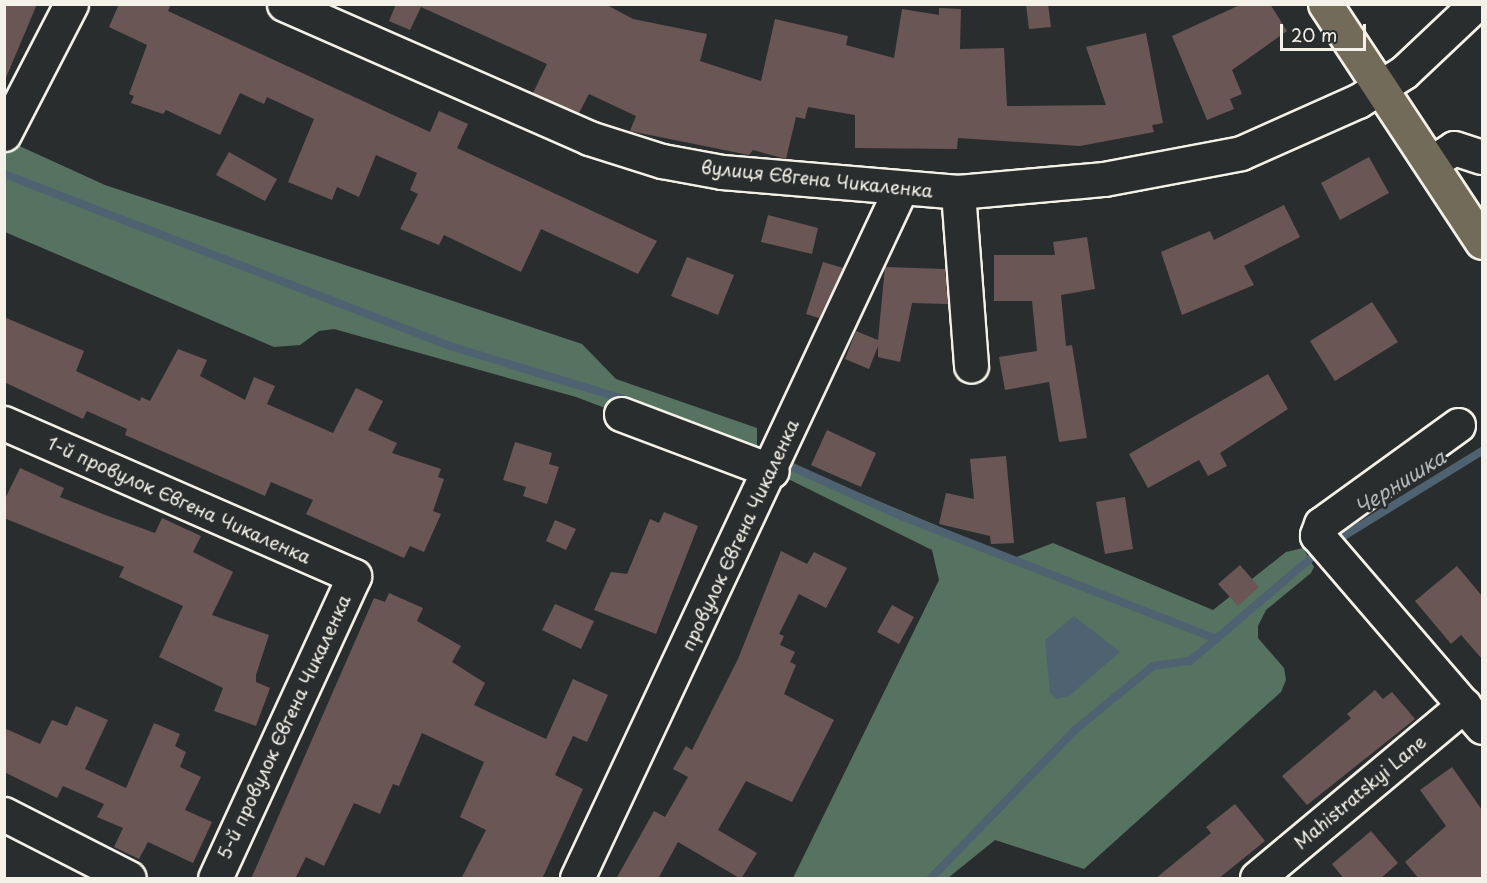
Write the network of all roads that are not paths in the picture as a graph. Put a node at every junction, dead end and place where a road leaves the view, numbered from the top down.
1 (71, 4) edge
2 (284, 4) edge
3 (1325, 4) edge
4 (1476, 4) edge
5 (1381, 86) junction
6 (4, 134) edge
7 (1482, 157) edge
8 (1431, 163) junction
9 (900, 190) junction
10 (958, 192) junction
11 (1482, 242) edge
12 (971, 366) dead end
13 (621, 414) dead end
14 (4, 423) edge
15 (1458, 425) dead end
16 (772, 471) junction
17 (354, 576) joint
18 (1473, 716) edge
19 (4, 814) edge
20 (129, 879) edge
21 (215, 879) edge
22 (577, 879) edge
23 (1257, 879) edge

1 - 6 street
2 - 9 street, вулиця Євгена Чикаленка
3 - 5 main road
4 - 5 street, вулиця Євгена Чикаленка
5 - 8 main road
5 - 10 street, вулиця Євгена Чикаленка
7 - 8 street
8 - 11 main road
9 - 10 street, вулиця Євгена Чикаленка
9 - 16 street, провулок Євгена Чикаленка
10 - 12 street
13 - 16 street
14 - 17 street, 1-й провулок Євгена Чикаленка
15 - 18 street, Mahistratskyi Lane
16 - 22 street, провулок Євгена Чикаленка
17 - 21 street, 5-й провулок Євгена Чикаленка
18 - 23 street, Mahistratskyi Lane
19 - 20 street

